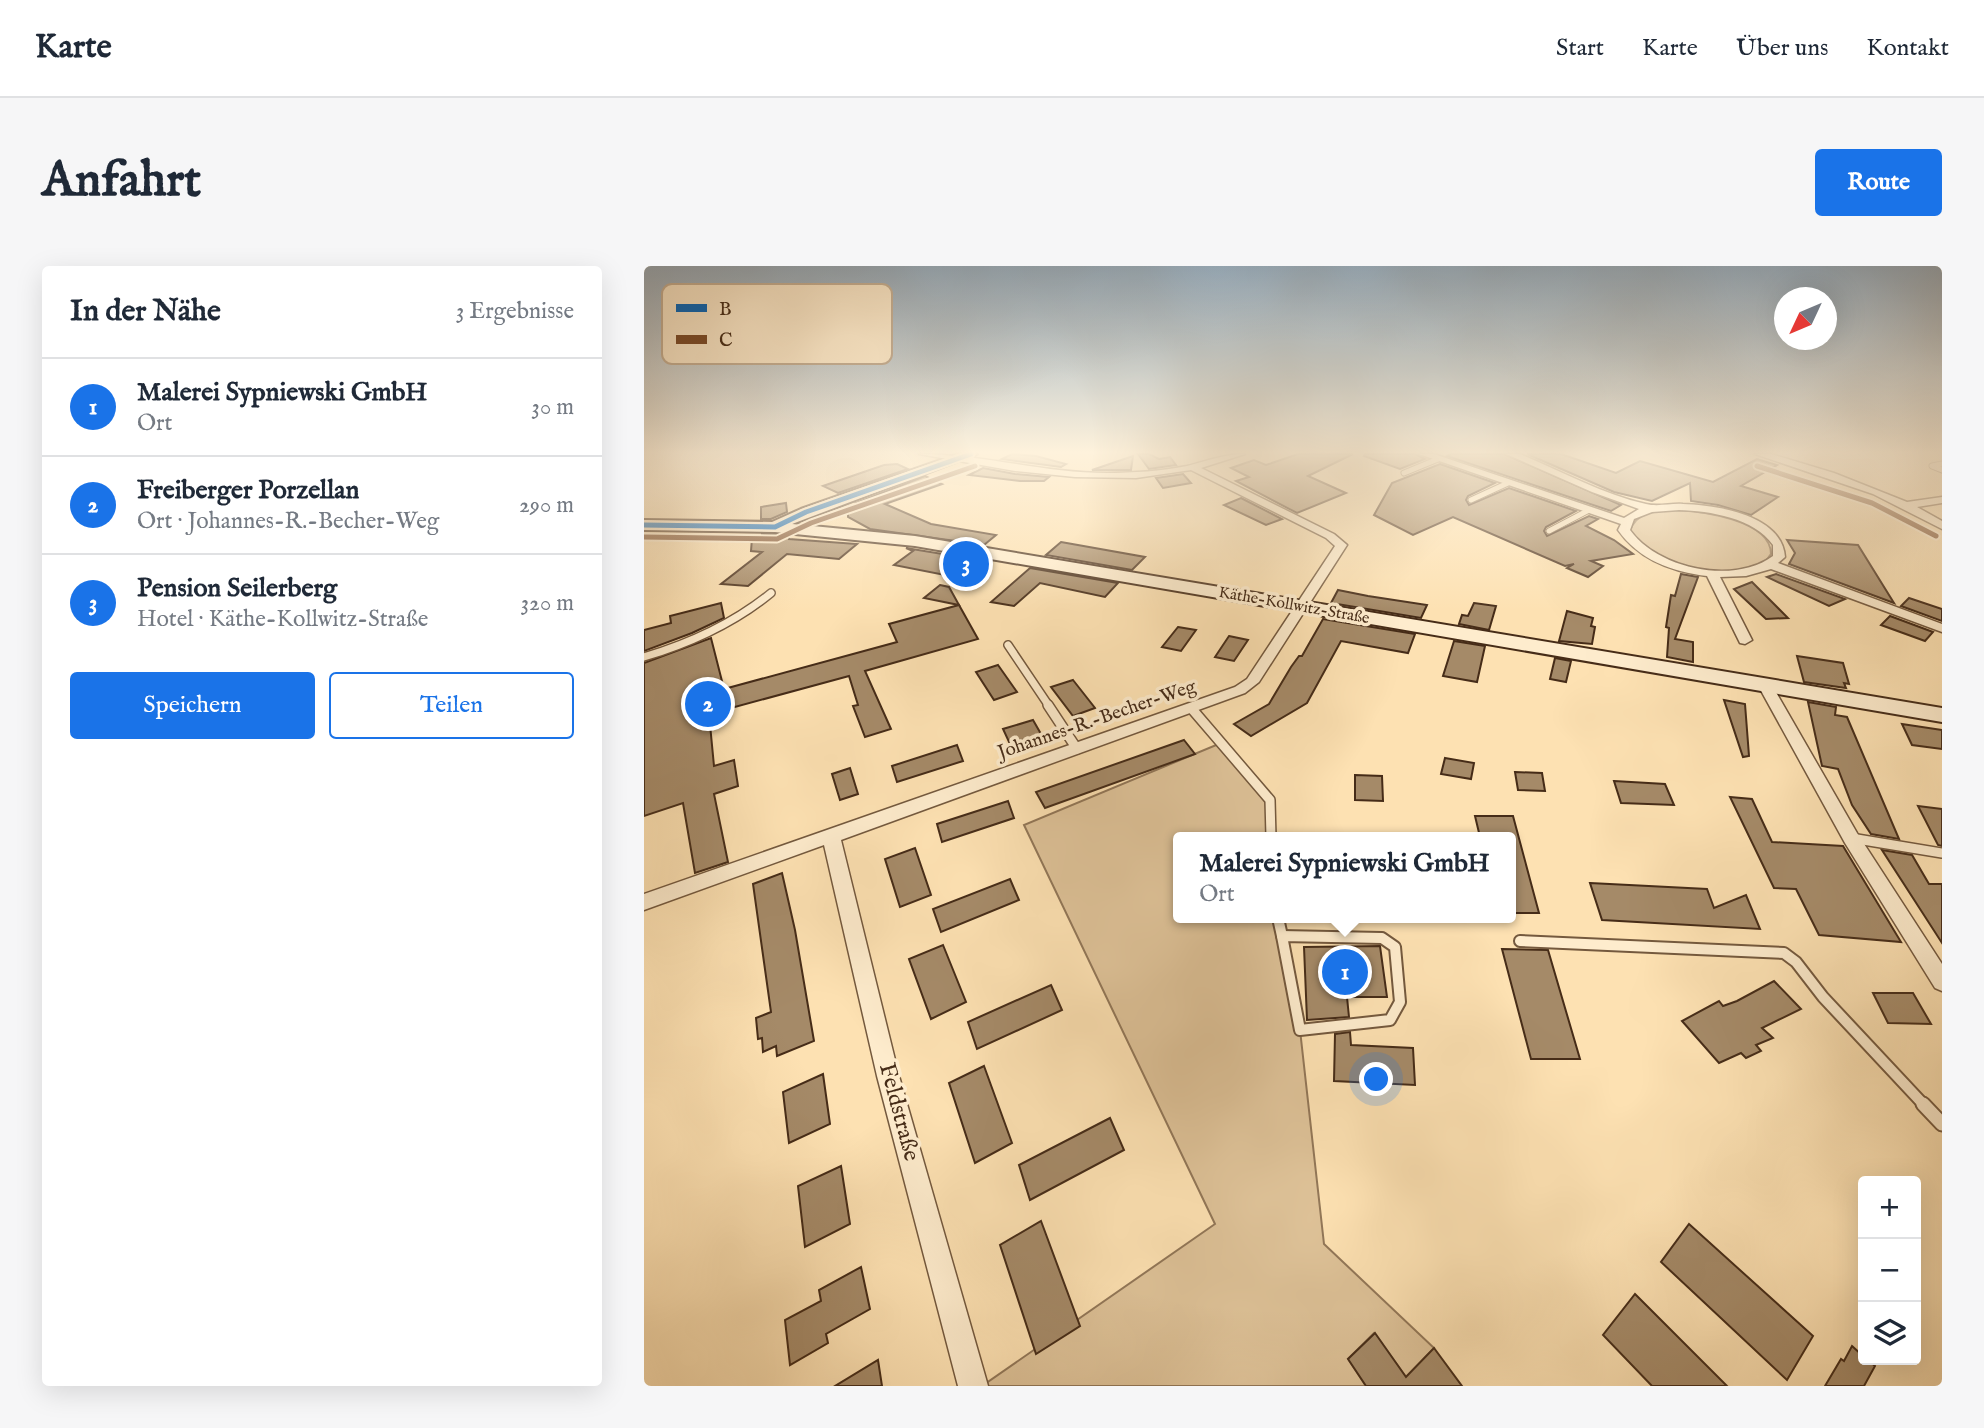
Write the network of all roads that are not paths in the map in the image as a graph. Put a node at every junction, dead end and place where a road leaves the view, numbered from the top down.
1 (822, 506) edge
2 (1271, 506) edge
3 (1578, 506) edge
4 (1642, 506) edge
5 (1668, 506) edge
6 (1674, 506) edge
7 (1909, 506) edge
8 (1649, 509) junction
9 (1589, 510) junction
10 (1626, 522) junction
11 (644, 525) edge
12 (1942, 526) edge
13 (775, 527) junction
14 (1549, 531) dead end
15 (1771, 565) junction
16 (1712, 573) junction
17 (771, 593) dead end
18 (1302, 607) junction
19 (1942, 628) edge
20 (1745, 640) dead end
21 (1007, 645) dead end
22 (644, 657) edge
23 (1766, 687) junction
24 (1192, 709) junction
25 (1942, 715) edge
26 (1077, 749) junction
27 (1271, 832) edge
28 (831, 837) junction
29 (1851, 838) junction
30 (1942, 853) edge
31 (644, 902) edge
32 (1279, 923) edge
33 (1281, 936) junction
34 (1520, 941) dead end
35 (1942, 982) edge
36 (1942, 1124) edge
37 (973, 1386) edge

1 - 13 street
2 - 18 street, Johannes-R.-Becher-Weg
3 - 9 street
4 - 8 street
5 - 8 street
6 - 15 street
7 - 12 street
8 - 10 street
9 - 10 street
9 - 14 lane
10 - 16 street
11 - 13 street, Käthe-Kollwitz-Straße
13 - 18 street, Käthe-Kollwitz-Straße
15 - 16 street
15 - 19 street
16 - 20 street
17 - 22 lane
18 - 23 street, Käthe-Kollwitz-Straße
18 - 24 street, Johannes-R.-Becher-Weg
21 - 26 lane
23 - 25 street, Käthe-Kollwitz-Straße
23 - 29 street
24 - 26 street, Johannes-R.-Becher-Weg
24 - 27 lane
26 - 28 street, Johannes-R.-Becher-Weg
28 - 31 street, Johannes-R.-Becher-Weg
28 - 37 street, Feldstraße
29 - 30 lane
29 - 35 street
32 - 33 lane
33 - 33 lane
34 - 36 lane

